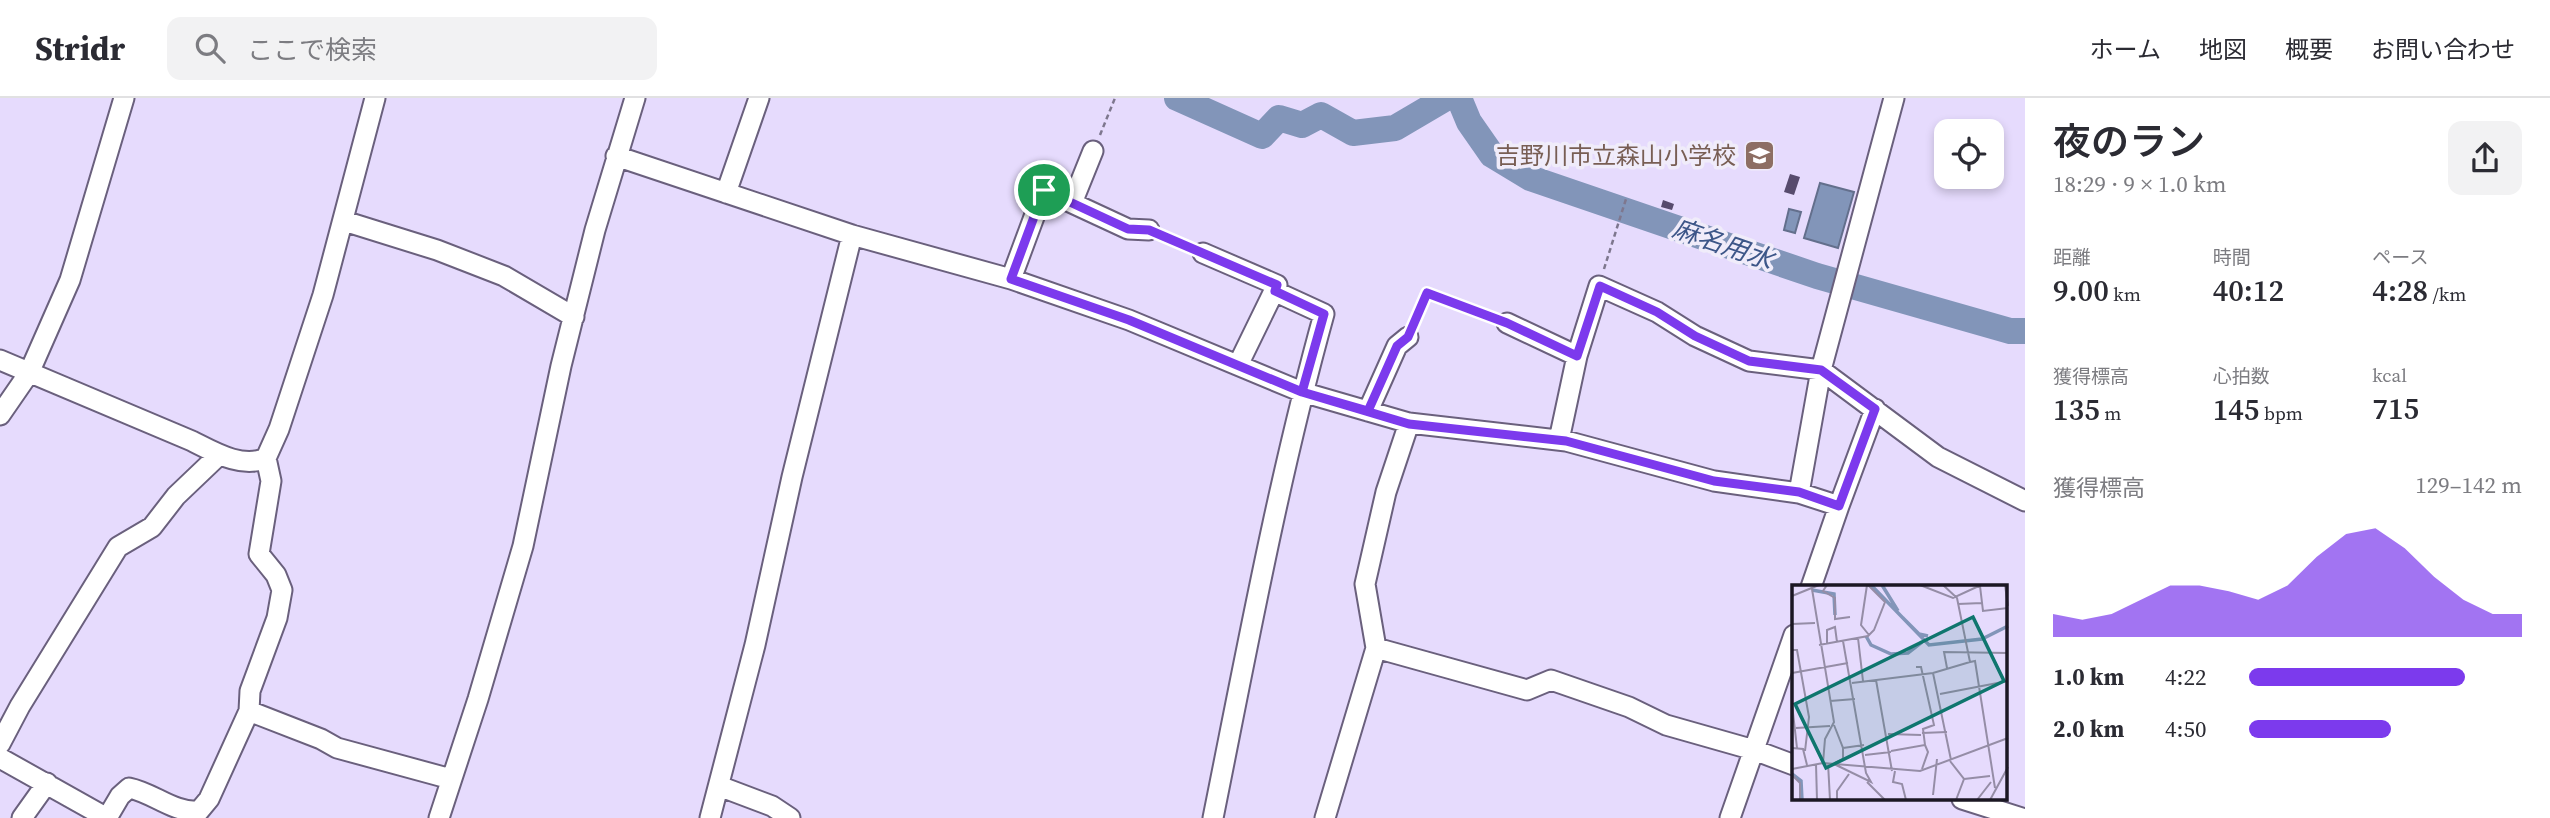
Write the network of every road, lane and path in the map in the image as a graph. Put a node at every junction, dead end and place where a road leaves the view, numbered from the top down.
1 (124, 98) edge
2 (375, 98) edge
3 (635, 98) edge
4 (759, 98) edge
5 (1115, 98) edge
6 (1894, 98) edge
7 (1093, 150) joint
8 (616, 156) junction
9 (726, 193) junction
10 (1626, 200) dead end
11 (1072, 203) junction
12 (344, 221) junction
13 (1149, 230) joint
14 (852, 234) junction
15 (1203, 253) joint
16 (1011, 279) junction
17 (1600, 286) junction
18 (1275, 291) junction
19 (574, 317) junction
20 (1507, 323) joint
21 (1408, 337) joint
22 (1577, 356) junction
23 (0, 360) edge
24 (1238, 365) junction
25 (1821, 370) junction
26 (29, 373) junction
27 (1302, 392) junction
28 (1875, 409) junction
29 (1368, 411) junction
30 (0, 415) edge
31 (1409, 424) junction
32 (1559, 440) junction
33 (219, 455) junction
34 (266, 458) junction
35 (1799, 492) junction
36 (2025, 501) edge
37 (1839, 506) junction
38 (1812, 585) edge
39 (1792, 641) edge
40 (1376, 648) junction
41 (249, 710) junction
42 (0, 744) edge
43 (1754, 750) junction
44 (0, 758) edge
45 (1792, 764) edge
46 (451, 779) junction
47 (47, 783) junction
48 (719, 786) junction
49 (1965, 800) edge
50 (100, 816) edge
51 (22, 818) edge
52 (439, 818) edge
53 (710, 818) edge
54 (790, 818) edge
55 (1213, 818) edge
56 (1325, 818) edge
57 (1730, 818) edge
58 (2022, 818) edge

1 - 26 street
2 - 12 street
3 - 8 street
4 - 9 street
5 - 7 path
6 - 25 street
7 - 11 street
8 - 9 street
8 - 19 street
9 - 14 street
10 - 17 path
11 - 13 street
11 - 16 street
12 - 19 street
12 - 34 street
13 - 15 path
14 - 16 street
14 - 48 street
15 - 18 street
16 - 24 street
17 - 22 street
17 - 25 street
18 - 24 street
18 - 27 street
19 - 46 street
20 - 21 path
20 - 22 street
21 - 29 street
22 - 32 street
23 - 26 street
24 - 27 street
25 - 28 street
25 - 35 street
26 - 30 street
26 - 33 street
27 - 29 street
27 - 55 street
28 - 36 street
28 - 37 street
29 - 31 street
31 - 32 street
31 - 40 street
32 - 35 street
33 - 34 street
33 - 42 street
34 - 41 street
35 - 37 street
37 - 38 street
39 - 43 street
40 - 43 street
40 - 56 street
41 - 46 street
41 - 50 street
43 - 45 street
43 - 57 street
44 - 47 street
46 - 52 street
47 - 50 street
47 - 51 street
48 - 53 street
48 - 54 street
49 - 58 street

